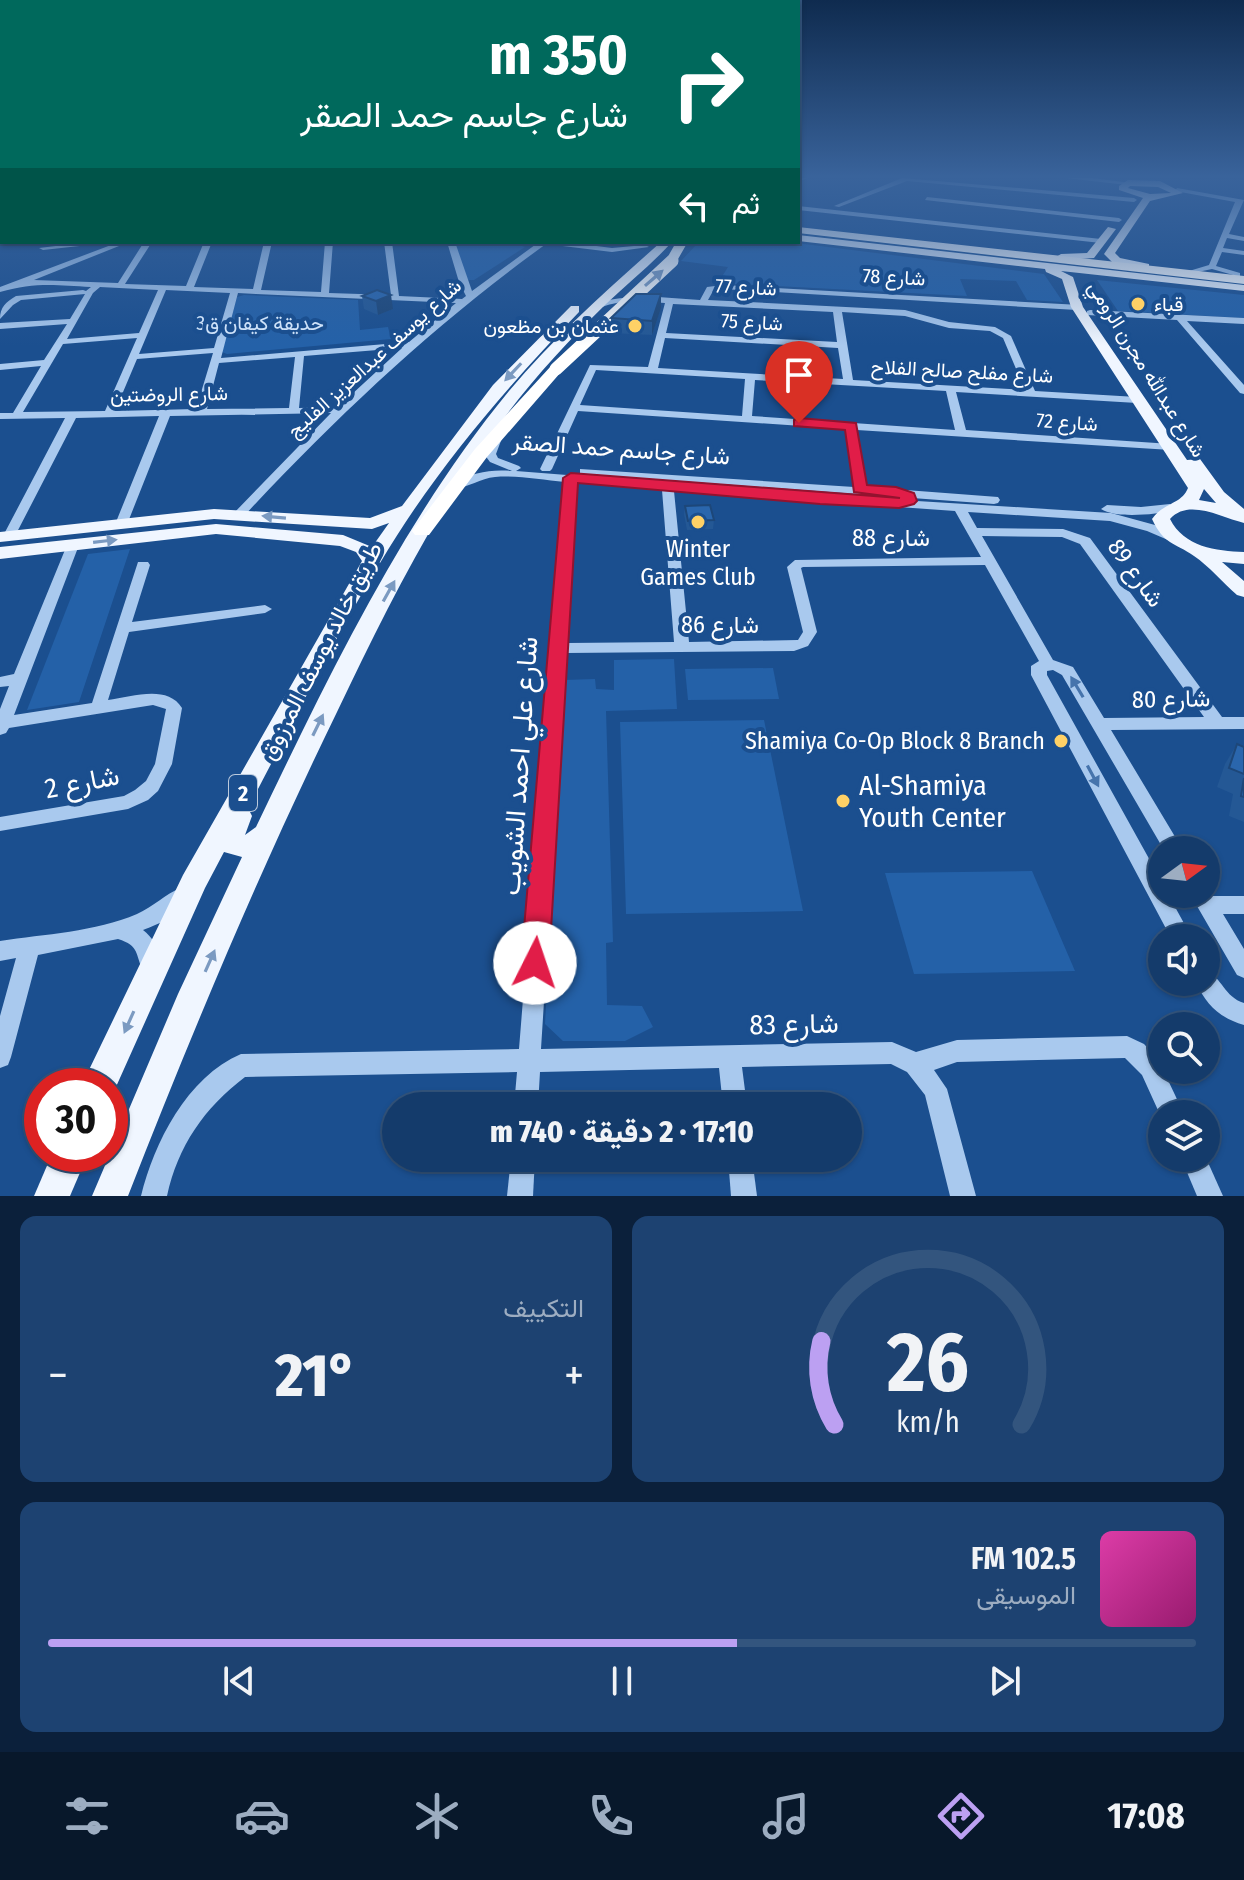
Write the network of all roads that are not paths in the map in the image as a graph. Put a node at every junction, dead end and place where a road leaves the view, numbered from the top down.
1 (1017, 234) edge
2 (1108, 234) edge
3 (1123, 234) edge
4 (800, 235) edge
5 (1225, 236) joint
6 (1244, 239) edge
7 (96, 244) edge
8 (119, 244) edge
9 (147, 244) edge
10 (207, 244) edge
11 (268, 244) edge
12 (329, 244) edge
13 (388, 244) edge
14 (452, 244) edge
15 (543, 244) edge
16 (562, 244) edge
17 (665, 244) edge
18 (678, 244) edge
19 (681, 244) edge
20 (46, 245) edge
21 (649, 245) edge
22 (1098, 247) junction
23 (72, 249) junction
24 (612, 250) junction
25 (1220, 250) junction
26 (1244, 253) edge
27 (1109, 254) junction
28 (35, 257) dead end
29 (1053, 257) junction
30 (626, 258) dead end
31 (995, 262) junction
32 (642, 264) junction
33 (1149, 267) junction
34 (1212, 267) junction
35 (1193, 271) junction
36 (1110, 274) junction
37 (30, 276) junction
38 (1065, 276) junction
39 (1082, 277) junction
40 (0, 280) edge
41 (13, 280) junction
42 (1243, 280) edge
43 (619, 285) junction
44 (120, 286) junction
45 (163, 288) junction
46 (94, 289) junction
47 (189, 289) junction
48 (0, 290) edge
49 (235, 291) junction
50 (256, 292) junction
51 (855, 294) junction
52 (325, 295) junction
53 (395, 298) junction
54 (466, 298) junction
55 (632, 299) junction
56 (670, 301) junction
57 (703, 303) junction
58 (596, 307) junction
59 (837, 310) junction
60 (1083, 310) junction
61 (858, 311) junction
62 (0, 316) edge
63 (1180, 318) junction
64 (73, 321) junction
65 (1244, 321) edge
66 (0, 326) edge
67 (554, 328) junction
68 (142, 335) junction
69 (661, 335) junction
70 (60, 342) junction
71 (409, 345) junction
72 (842, 345) junction
73 (300, 353) junction
74 (217, 356) junction
75 (133, 357) junction
76 (47, 363) junction
77 (0, 367) edge
78 (652, 371) junction
79 (532, 373) junction
80 (750, 377) junction
81 (848, 382) junction
82 (950, 389) junction
83 (1244, 391) edge
84 (1031, 393) junction
85 (1137, 400) junction
86 (574, 408) junction
87 (294, 410) junction
88 (339, 410) junction
89 (201, 411) junction
90 (166, 412) junction
91 (109, 413) junction
92 (72, 415) junction
93 (0, 416) edge
94 (16, 416) junction
95 (747, 419) junction
96 (506, 422) junction
97 (851, 426) junction
98 (961, 433) junction
99 (1171, 447) junction
100 (546, 469) junction
101 (571, 478) junction
102 (634, 479) junction
103 (457, 485) junction
104 (668, 488) junction
105 (860, 489) junction
106 (898, 498) junction
107 (959, 507) junction
108 (1178, 507) junction
109 (405, 510) junction
110 (239, 514) junction
111 (1244, 518) edge
112 (323, 521) junction
113 (122, 522) junction
114 (186, 524) junction
115 (153, 527) junction
116 (422, 531) junction
117 (974, 532) junction
118 (4, 536) edge
119 (308, 537) junction
120 (73, 545) junction
121 (1188, 546) junction
122 (0, 553) edge
123 (1244, 558) edge
124 (371, 561) junction
125 (990, 561) junction
126 (143, 565) dead end
127 (794, 567) joint
128 (1244, 591) edge
129 (265, 609) dead end
130 (123, 628) junction
131 (682, 647) junction
132 (557, 648) junction
133 (1048, 664) junction
134 (19, 679) junction
135 (0, 682) edge
136 (298, 694) junction
137 (98, 708) junction
138 (1217, 723) junction
139 (1244, 723) edge
140 (1099, 724) junction
141 (1, 726) edge
142 (0, 824) edge
143 (266, 834) junction
144 (1166, 836) edge
145 (193, 883) junction
146 (1220, 902) edge
147 (1244, 905) edge
148 (1208, 908) edge
149 (1174, 924) edge
150 (116, 929) junction
151 (30, 945) junction
152 (0, 951) edge
153 (1244, 968) edge
154 (148, 978) junction
155 (1214, 996) edge
156 (1244, 1014) edge
157 (729, 1055) junction
158 (0, 1057) edge
159 (528, 1058) junction
160 (915, 1064) junction
161 (107, 1068) edge
162 (527, 1092) edge
163 (733, 1092) edge
164 (1166, 1100) edge
165 (62, 1172) edge
166 (522, 1172) edge
167 (741, 1172) edge
168 (1199, 1172) edge
169 (52, 1196) edge
170 (110, 1196) edge
171 (154, 1196) edge
172 (520, 1196) edge
173 (744, 1196) edge
174 (963, 1196) edge
175 (1210, 1196) edge

1 - 22 street
2 - 22 main road
3 - 27 main road
4 - 29 main road
4 - 31 main road
4 - 42 highway
5 - 6 street
5 - 25 street
7 - 23 street
8 - 37 street
9 - 44 street
10 - 47 street
11 - 50 street
12 - 52 street
13 - 53 street
14 - 54 street
15 - 54 street, شارع يوسف عبدالعزيز الفليج
16 - 24 street
17 - 32 main road, طريق خالد يوسف المرزوق / 2
18 - 32 main road
96 -> 19 highway, bridge
20 - 23 street
20 - 28 street
21 - 24 street
21 - 67 main road, طريق خالد يوسف المرزوق / 2
22 - 27 main road
22 - 29 main road
23 - 37 street
24 - 30 street
25 - 26 street
25 - 34 street
27 - 33 main road
29 - 33 main road
31 - 36 main road
31 - 38 main road, شارع عبدالله مجرن الرومي
32 - 43 main road, طريق خالد يوسف المرزوق / 2
33 - 35 main road
34 - 35 street
34 - 42 street
35 - 42 main road
36 - 39 main road, شارع عبدالله مجرن الرومي
36 - 42 main road
37 - 41 street
37 - 41 street
37 - 46 street
38 - 39 main road
38 - 60 main road, شارع عبدالله مجرن الرومي
39 - 60 main road, شارع عبدالله مجرن الرومي
40 - 41 street
41 - 48 street
43 - 55 street
43 - 58 main road, طريق خالد يوسف المرزوق / 2
44 - 45 street
44 - 46 street
45 - 47 street
45 - 68 street
46 - 62 street
46 - 64 street
47 - 49 street
49 - 50 street
49 - 74 street
50 - 52 street
51 - 57 street, شارع 78
51 - 60 street, شارع 78
51 - 61 street
52 - 53 street
53 - 54 street
54 - 71 street, شارع يوسف عبدالعزيز الفليج
55 - 56 street, شارع 77
55 - 58 street, شارع 77
56 - 57 street, شارع 77
56 - 69 street
57 - 59 street, شارع 77
58 - 79 main road, طريق خالد يوسف المرزوق / 2
59 - 61 street, شارع 77
59 - 72 street
60 - 63 street, شارع 78
60 - 85 main road, شارع عبدالله مجرن الرومي
60 - 111 main road, شارع عبدالله مجرن الرومي
61 - 84 street, شارع 77
63 - 65 street, شارع 78
63 - 83 street
64 - 66 street
64 - 70 street
67 - 79 main road
67 -> 109 main road, طريق خالد يوسف المرزوق / 2
68 - 70 street
68 - 75 street
69 - 72 street, شارع 75
69 - 78 street
70 - 76 street
71 - 73 street
71 - 88 street, شارع يوسف عبدالعزيز الفليج
72 - 81 street
73 - 74 street
73 - 87 street
74 - 75 street
74 - 89 street
75 - 91 street
76 - 77 street
76 - 94 street
78 - 80 street, شارع مفلح صالح الفلاح
78 - 86 street, شارع مفلح صالح الفلاح
79 - 116 main road, طريق خالد يوسف المرزوق / 2
80 - 81 street, شارع مفلح صالح الفلاح
80 - 95 street
81 - 82 street, شارع مفلح صالح الفلاح
82 - 84 street, شارع مفلح صالح الفلاح
82 - 98 street
84 - 85 street, شارع مفلح صالح الفلاح
85 - 99 main road, شارع عبدالله مجرن الرومي
86 - 95 street, شارع 72
86 - 100 street
87 - 88 street, شارع الروضتين
87 - 89 street, شارع الروضتين
88 - 110 street, شارع يوسف عبدالعزيز الفليج
89 - 90 street, شارع الروضتين
90 - 91 street, شارع الروضتين
90 - 113 street
91 - 92 street, شارع الروضتين
92 - 94 street, شارع الروضتين
92 - 118 street
93 - 94 street, شارع الروضتين
95 - 97 street, شارع 72
96 - 100 street, شارع جاسم حمد الصقر
96 - 103 highway
97 - 98 street, شارع 72
97 - 105 street
98 - 99 street, شارع 72
99 - 108 main road, شارع عبدالله مجرن الرومي
100 - 102 street, شارع جاسم حمد الصقر
101 - 102 street, شارع جاسم حمد الصقر
101 - 103 street, شارع جاسم حمد الصقر
101 - 132 street, شارع علي احمد الشويب
102 - 104 street, شارع جاسم حمد الصقر
102 - 105 street, شارع جاسم حمد الصقر
103 - 116 highway
104 - 106 street, شارع جاسم حمد الصقر
104 - 131 street
105 - 106 street, شارع جاسم حمد الصقر
106 - 107 street, شارع جاسم حمد الصقر
106 - 108 street, شارع جاسم حمد الصقر
107 - 117 street
107 - 121 street, شارع جاسم حمد الصقر
108 - 111 main road
108 - 121 main road
109 - 112 main road
109 - 124 main road, طريق خالد يوسف المرزوق / 2
112 -> 110 main road
110 - 114 main road
112 - 119 main road
113 - 115 main road
113 - 118 main road
114 - 115 main road
114 - 119 main road
120 -> 115 main road
143 -> 116 main road, طريق خالد يوسف المرزوق / 2
117 - 125 street
117 - 138 street, شارع 89
119 - 124 main road
120 - 122 main road
120 - 134 street
121 - 123 main road
121 - 128 main road
124 - 136 main road, طريق خالد يوسف المرزوق / 2
125 - 127 street, شارع 88
125 - 133 street
126 - 130 street
127 - 131 street, شارع 86
129 - 130 street
130 - 137 street
131 - 132 street, شارع 86
132 - 159 street, شارع علي احمد الشويب
140 -> 133 street
133 -> 149 street
134 - 135 street
134 - 141 street
136 - 143 main road
136 - 145 main road, طريق خالد يوسف المرزوق / 2
137 - 141 street, شارع 2
137 - 142 street, شارع 2
138 - 139 street, شارع 80
138 - 140 street, شارع 80
140 - 144 street
170 -> 143 main road, طريق خالد يوسف المرزوق / 2
145 - 150 street
145 - 154 main road, طريق خالد يوسف المرزوق / 2
146 - 147 street
148 - 153 street
150 - 151 street
150 - 154 street
151 - 152 street
151 - 158 street
154 -> 161 main road, طريق خالد يوسف المرزوق / 2
155 - 156 street
157 - 159 street, شارع 83
157 - 160 street, شارع 83
157 - 163 street
159 - 162 street, شارع علي احمد الشويب
159 - 171 street
160 - 164 street
160 - 174 street
165 - 169 main road
166 - 172 street
167 - 173 street
168 - 175 street

